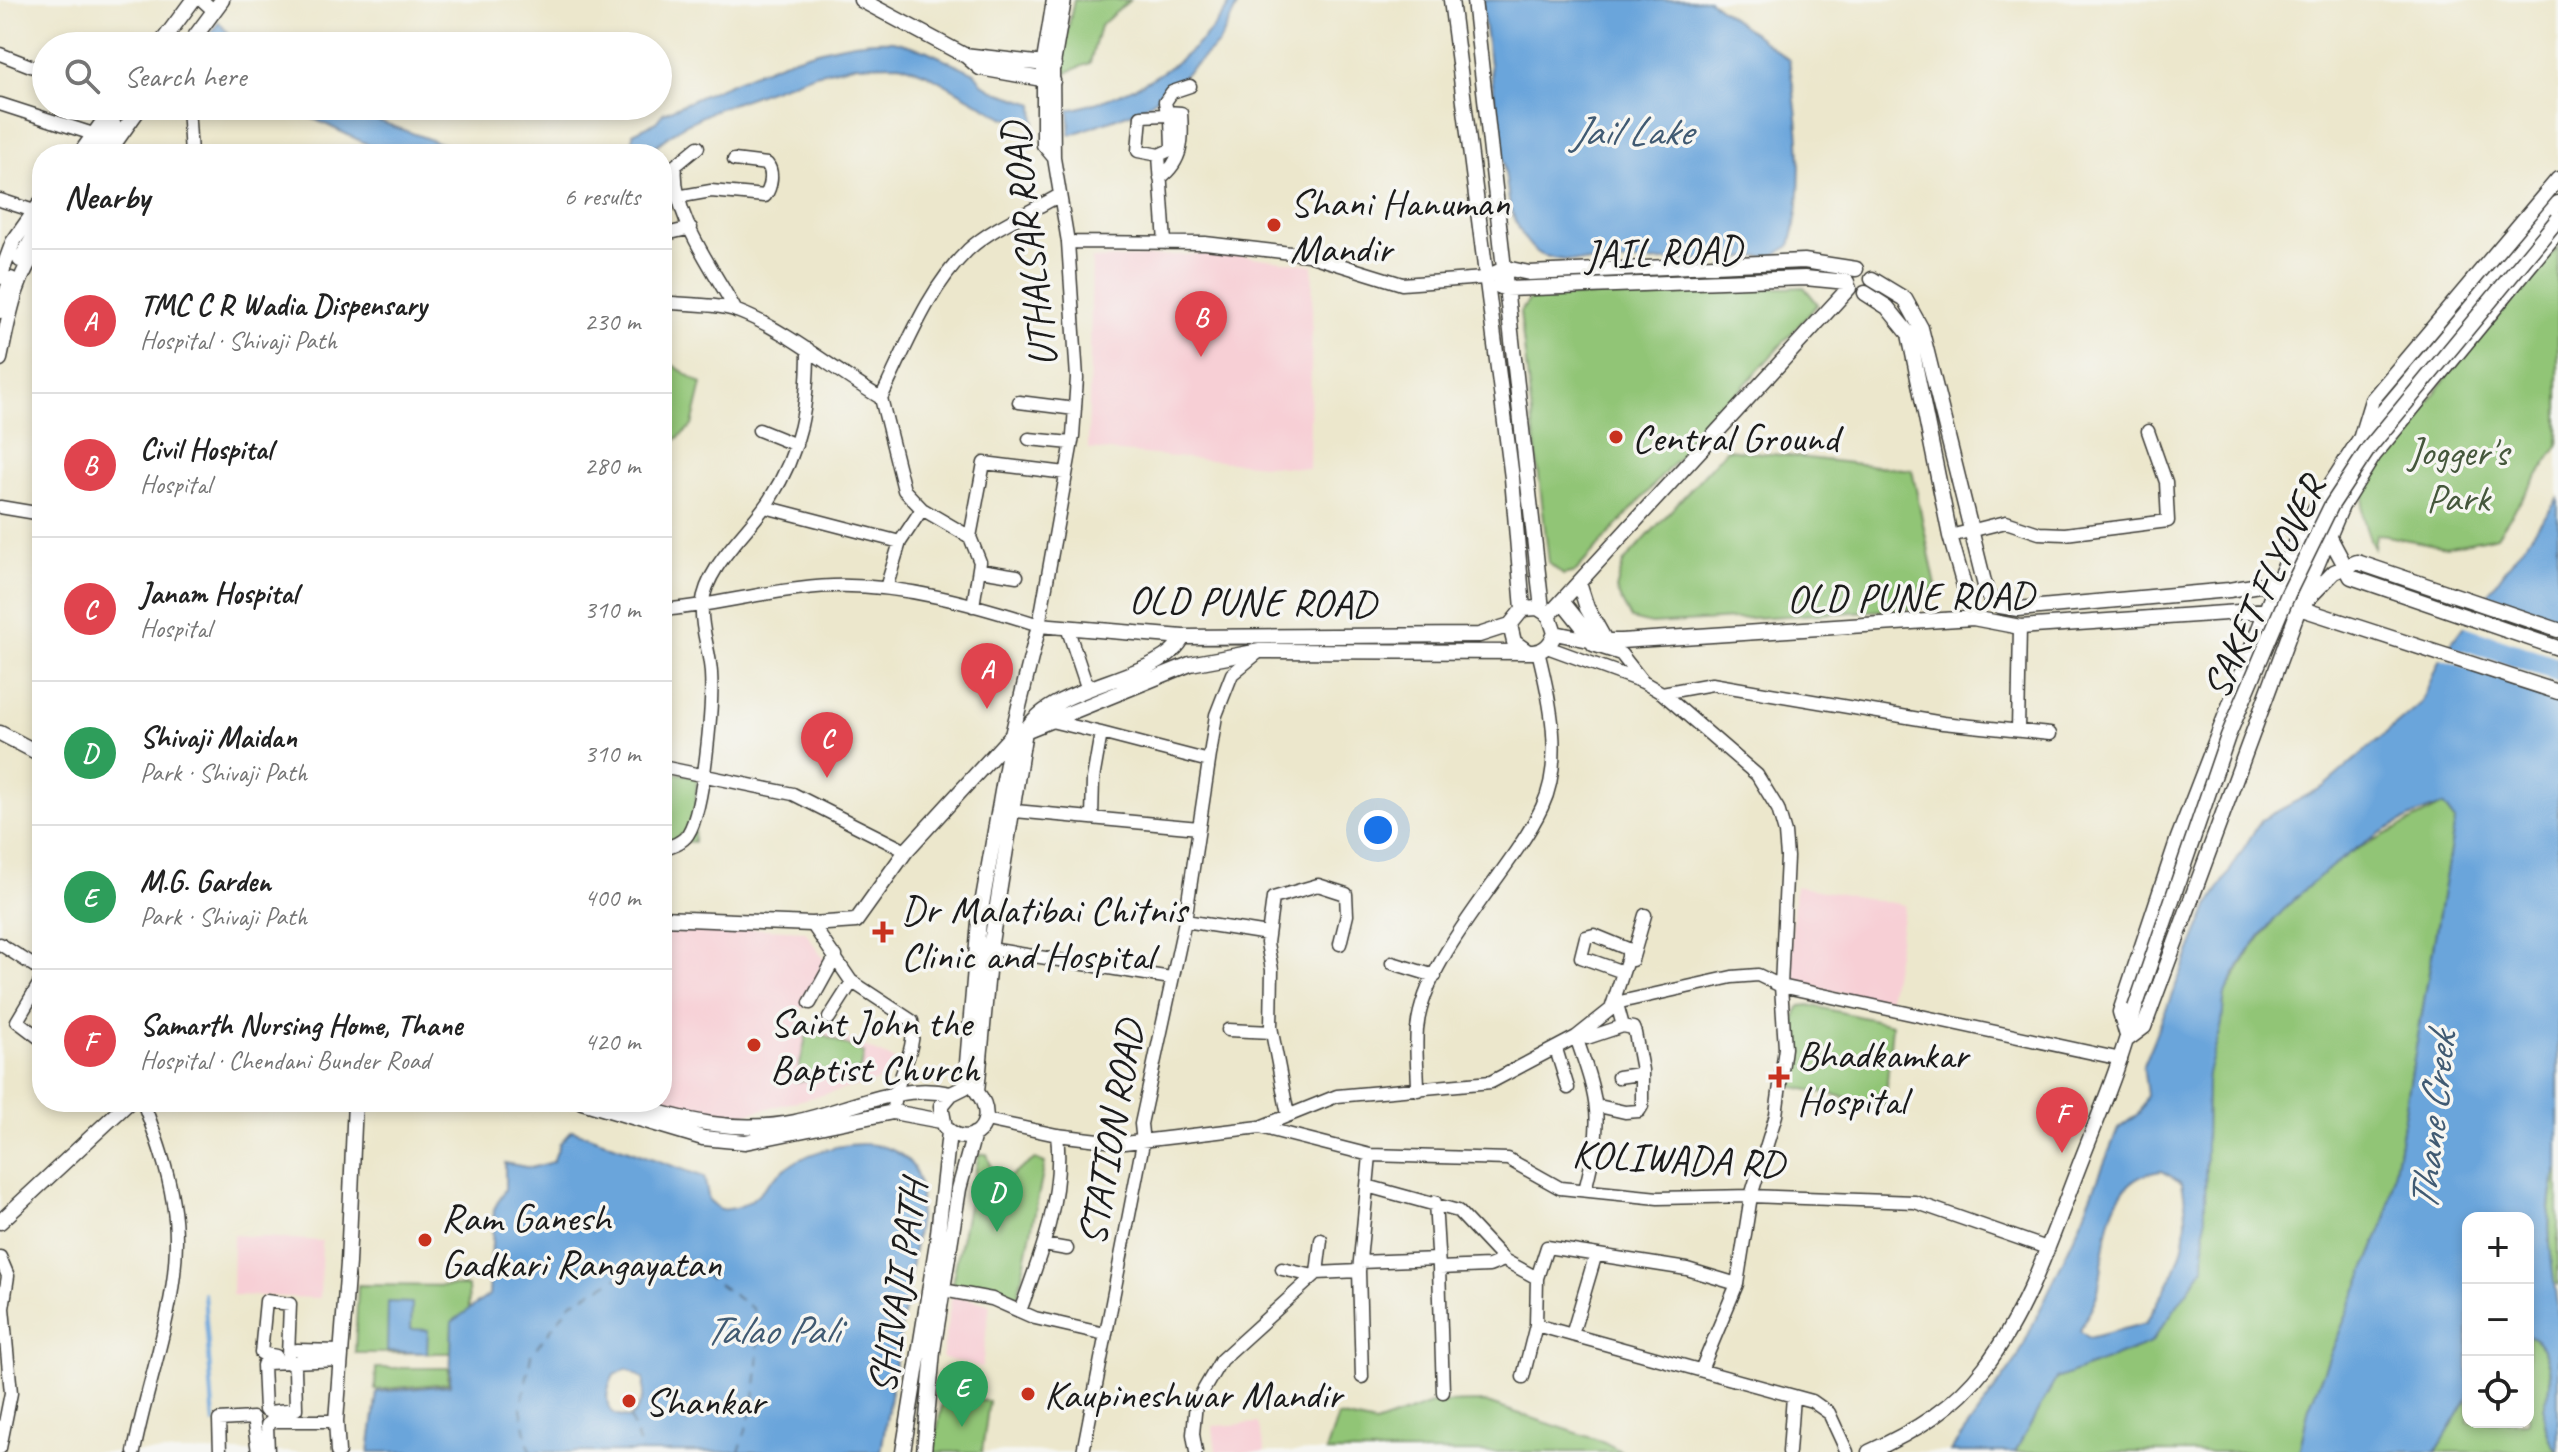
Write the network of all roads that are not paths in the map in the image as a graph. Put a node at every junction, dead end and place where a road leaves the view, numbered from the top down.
1 (193, 0) edge
2 (202, 0) edge
3 (861, 0) edge
4 (1053, 0) edge
5 (1065, 0) edge
6 (1451, 0) edge
7 (1474, 4) edge
8 (218, 6) edge
9 (169, 32) edge
10 (198, 32) edge
11 (0, 54) edge
12 (964, 55) junction
13 (1048, 64) junction
14 (32, 67) edge
15 (1048, 80) junction
16 (1190, 86) dead end
17 (0, 104) edge
18 (32, 114) edge
19 (50, 120) edge
20 (106, 120) edge
21 (114, 120) edge
22 (121, 120) edge
23 (131, 120) edge
24 (189, 120) edge
25 (113, 125) junction
26 (96, 135) junction
27 (88, 144) edge
28 (101, 144) edge
29 (114, 144) edge
30 (190, 144) edge
31 (698, 147) dead end
32 (1159, 155) dead end
33 (734, 160) dead end
34 (1160, 178) junction
35 (2558, 179) edge
36 (1058, 196) junction
37 (677, 197) junction
38 (0, 200) edge
39 (2558, 203) edge
40 (32, 209) edge
41 (32, 217) edge
42 (2558, 219) edge
43 (691, 228) junction
44 (32, 229) edge
45 (2558, 231) edge
46 (672, 233) edge
47 (7, 240) edge
48 (1068, 242) junction
49 (1165, 243) junction
50 (32, 255) edge
51 (1506, 268) junction
52 (1856, 269) junction
53 (0, 277) edge
54 (1484, 278) junction
55 (1872, 279) junction
56 (1848, 285) junction
57 (1506, 289) junction
58 (1865, 293) junction
59 (672, 303) edge
60 (0, 311) edge
61 (736, 311) junction
62 (808, 349) junction
63 (0, 359) edge
64 (881, 398) junction
65 (1019, 402) dead end
66 (1075, 409) junction
67 (759, 430) dead end
68 (2148, 431) dead end
69 (1029, 439) dead end
70 (2359, 440) junction
71 (1071, 443) junction
72 (796, 445) junction
73 (1066, 473) junction
74 (0, 507) edge
75 (765, 507) junction
76 (922, 509) junction
77 (32, 512) edge
78 (2312, 514) junction
79 (1972, 531) junction
80 (2329, 533) junction
81 (1950, 536) junction
82 (970, 537) junction
83 (900, 542) junction
84 (2344, 565) junction
85 (2373, 568) junction
86 (980, 570) junction
87 (1017, 576) dead end
88 (2277, 582) junction
89 (1579, 583) junction
90 (2371, 584) junction
91 (886, 588) junction
92 (1993, 599) junction
93 (1562, 601) junction
94 (973, 606) junction
95 (702, 607) junction
96 (2299, 608) junction
97 (1523, 609) junction
98 (2267, 609) junction
99 (672, 610) edge
100 (1546, 612) junction
101 (1973, 618) junction
102 (1039, 625) junction
103 (1510, 625) junction
104 (1067, 627) junction
105 (2020, 627) junction
106 (2558, 630) edge
107 (1183, 637) junction
108 (1600, 641) junction
109 (1544, 644) junction
110 (1621, 648) junction
111 (2558, 648) edge
112 (1260, 651) junction
113 (1643, 682) junction
114 (1088, 690) junction
115 (2558, 692) edge
116 (1662, 693) junction
117 (1051, 721) junction
118 (2018, 730) junction
119 (0, 733) edge
120 (1019, 733) junction
121 (1101, 733) junction
122 (2050, 734) dead end
123 (32, 749) edge
124 (1209, 761) junction
125 (672, 769) edge
126 (703, 775) junction
127 (1015, 811) junction
128 (1092, 818) junction
129 (1199, 828) junction
130 (672, 846) edge
131 (906, 851) junction
132 (1645, 915) dead end
133 (672, 918) edge
134 (1185, 921) junction
135 (812, 924) junction
136 (1268, 934) junction
137 (0, 944) edge
138 (1340, 944) dead end
139 (990, 949) junction
140 (836, 956) junction
141 (1392, 963) dead end
142 (32, 965) edge
143 (1623, 972) dead end
144 (1435, 976) junction
145 (1171, 978) junction
146 (852, 982) junction
147 (1781, 986) junction
148 (32, 996) edge
149 (810, 1003) dead end
150 (1617, 1004) junction
151 (829, 1018) dead end
152 (1623, 1026) junction
153 (1228, 1030) dead end
154 (32, 1032) edge
155 (1272, 1032) junction
156 (1582, 1038) junction
157 (2128, 1039) junction
158 (1556, 1049) junction
159 (2121, 1059) junction
160 (1639, 1074) junction
161 (1618, 1077) dead end
162 (1568, 1088) dead end
163 (1418, 1090) junction
164 (964, 1091) junction
165 (893, 1093) junction
166 (1603, 1107) dead end
167 (118, 1112) edge
168 (146, 1112) edge
169 (354, 1112) edge
170 (616, 1112) edge
171 (661, 1112) edge
172 (893, 1112) junction
173 (1288, 1115) junction
174 (986, 1120) junction
175 (945, 1126) junction
176 (1260, 1127) junction
177 (974, 1134) junction
178 (1057, 1135) junction
179 (1143, 1143) junction
180 (1370, 1155) junction
181 (1367, 1186) junction
182 (1585, 1190) junction
183 (1751, 1196) junction
184 (1435, 1202) junction
185 (1937, 1209) junction
186 (0, 1222) edge
187 (1933, 1223) dead end
188 (1321, 1240) dead end
189 (1044, 1245) junction
190 (2047, 1248) junction
191 (1067, 1249) dead end
192 (0, 1257) edge
193 (1595, 1257) junction
194 (1504, 1260) junction
195 (1438, 1263) junction
196 (1359, 1267) junction
197 (1282, 1269) dead end
198 (1316, 1274) junction
199 (1537, 1278) junction
200 (1737, 1284) junction
201 (943, 1290) junction
202 (1020, 1311) junction
203 (297, 1322) dead end
204 (1536, 1325) junction
205 (1105, 1334) junction
206 (1572, 1335) junction
207 (340, 1355) junction
208 (293, 1357) junction
209 (1701, 1370) junction
210 (1362, 1377) dead end
211 (1523, 1377) dead end
212 (1443, 1392) dead end
213 (1793, 1396) junction
214 (336, 1421) junction
215 (0, 1448) edge
216 (134, 1452) edge
217 (220, 1452) edge
218 (258, 1452) edge
219 (268, 1452) edge
220 (338, 1452) edge
221 (903, 1452) edge
222 (924, 1452) edge
223 (1083, 1452) edge
224 (1196, 1452) edge
225 (1789, 1452) edge
226 (1847, 1452) edge
227 (1869, 1452) edge

1 - 9 main road
2 - 8 street
3 - 12 main road
4 - 13 street, UTHALSAR ROAD
5 - 13 street
6 - 54 main road
7 - 51 main road
8 - 10 main road
11 - 14 street
12 - 13 main road
12 - 15 main road
13 - 15 street, UTHALSAR ROAD
15 - 36 street, UTHALSAR ROAD
16 - 34 street
17 - 18 street
19 - 26 street
20 - 26 main road
21 - 25 main road
22 - 25 main road
23 - 29 main road
24 - 30 street
25 - 28 main road
26 - 27 main road
31 - 37 street
32 - 34 street
33 - 37 street
34 - 49 street
35 - 70 main road, SAKET FLYOVER
36 - 48 street, UTHALSAR ROAD
36 - 64 street
37 - 43 street
38 - 40 street
39 - 70 main road
41 - 47 main road
42 - 157 main road, SAKET FLYOVER, bridge
43 - 46 street
43 - 61 street
44 - 60 main road
45 - 80 main road
47 - 53 main road
48 - 49 street
48 - 66 street, UTHALSAR ROAD
49 - 54 street
50 - 63 main road
51 - 52 main road
51 - 54 main road
51 - 57 main road
52 - 55 main road
52 - 56 main road
54 - 57 main road, JAIL ROAD
54 - 97 main road
55 - 58 main road
55 - 79 main road, OLD PUNE ROAD
56 - 57 main road, JAIL ROAD
56 - 58 main road
56 - 89 main road
57 - 100 main road
58 - 81 main road
59 - 61 street
61 - 62 street
62 - 64 street
62 - 72 street
64 - 76 street
65 - 66 street
66 - 71 street, UTHALSAR ROAD
67 - 72 street
68 - 79 street
69 - 71 street
70 - 78 main road
71 - 73 street, UTHALSAR ROAD
72 - 75 street
73 - 82 street
73 - 102 street, UTHALSAR ROAD
74 - 77 street
75 - 83 street
75 - 95 street
76 - 82 street
76 - 83 street
78 - 80 main road
78 - 88 main road
79 - 81 street
79 - 92 main road, OLD PUNE ROAD
80 - 84 main road
80 - 96 main road
81 - 101 main road
82 - 86 street
83 - 91 street
84 - 85 main road
84 - 90 main road
84 - 96 main road
85 - 90 main road
85 - 106 main road
86 - 87 street
86 - 94 street
88 - 92 main road, OLD PUNE ROAD
88 - 98 main road
89 - 93 main road
89 - 108 main road
90 - 111 main road
91 - 94 street
91 - 95 street
92 - 101 main road
93 - 100 main road
93 - 108 main road
94 - 102 street
95 - 99 street
95 - 126 street
96 - 98 main road, OLD PUNE ROAD
96 - 115 main road, OLD PUNE ROAD
96 - 157 main road
97 - 100 main road
97 - 103 main road
98 - 105 main road, OLD PUNE ROAD
98 - 157 main road
100 - 109 main road
101 - 105 main road, OLD PUNE ROAD
101 - 110 main road, OLD PUNE ROAD
102 - 104 main road, OLD PUNE ROAD
102 - 120 main road
103 - 107 main road, OLD PUNE ROAD
103 - 109 main road
104 - 107 main road, OLD PUNE ROAD
104 - 114 street
105 - 118 street
107 - 114 main road
108 - 109 main road, OLD PUNE ROAD
108 - 110 main road, OLD PUNE ROAD
109 - 110 street
109 - 112 main road, OLD PUNE ROAD
109 - 113 street
109 - 144 street
110 - 113 street
112 - 117 main road, OLD PUNE ROAD
112 - 124 street, STATION ROAD
113 - 116 street
114 - 120 main road
116 - 118 street
116 - 147 street
117 - 120 main road, OLD PUNE ROAD
117 - 121 street
118 - 122 street
119 - 123 main road
120 - 127 main road
120 - 131 main road
120 - 164 main road
121 - 124 street
121 - 128 street
124 - 129 street, STATION ROAD
125 - 126 street
126 - 130 street
126 - 131 street
127 - 128 street
127 - 139 main road
128 - 129 street
129 - 134 street, STATION ROAD
131 - 135 main road
132 - 150 street
133 - 135 main road
134 - 136 street
134 - 145 street, STATION ROAD
135 - 140 street
136 - 138 street
136 - 155 street
137 - 142 street
139 - 145 street
139 - 164 main road
140 - 146 street
140 - 149 street
141 - 144 street
143 - 150 street
144 - 163 street
145 - 179 street, STATION ROAD
146 - 151 street
146 - 165 street
147 - 150 street
147 - 159 street
147 - 183 street
148 - 154 street
150 - 152 street
150 - 156 street
152 - 156 street
152 - 160 street
153 - 155 street
155 - 173 street
156 - 158 street
156 - 182 street
157 - 159 main road
158 - 162 street
158 - 163 street
159 - 190 main road
160 - 161 street
160 - 166 street
163 - 173 street
164 - 165 main road
164 - 174 main road
164 - 175 main road
165 - 171 main road
165 - 172 street
167 - 186 main road
168 - 216 street
169 - 207 main road
170 - 172 main road
172 - 175 main road
173 - 176 street
174 - 177 main road
174 - 178 street
175 - 177 main road
175 - 221 main road, SHIVAJI PATH
176 - 179 street
176 - 180 street, KOLIWADA RD
177 - 201 main road, SHIVAJI PATH
178 - 179 street
178 - 189 street
179 - 205 street, STATION ROAD
180 - 181 street
180 - 182 street, KOLIWADA RD
181 - 184 street
181 - 196 street
182 - 183 street, KOLIWADA RD
183 - 185 street, KOLIWADA RD
183 - 200 street
184 - 194 street
184 - 195 street
185 - 187 street
185 - 190 street, KOLIWADA RD
188 - 198 street
189 - 191 street
189 - 202 street
190 - 227 main road
192 - 215 street
193 - 199 street
193 - 200 street
193 - 206 street
194 - 195 street
194 - 199 street
195 - 196 street
195 - 212 street
196 - 198 street
196 - 210 street
197 - 198 street
198 - 224 street
199 - 204 street
200 - 209 street
201 - 202 street
201 - 222 main road, SHIVAJI PATH
202 - 205 street
203 - 208 street
204 - 206 street
204 - 211 street
205 - 223 street, STATION ROAD
206 - 209 street
207 - 208 street
207 - 214 main road
208 - 208 street
208 - 208 street
209 - 213 street
213 - 225 street
213 - 226 street
214 - 219 street
214 - 220 main road
217 - 218 street

